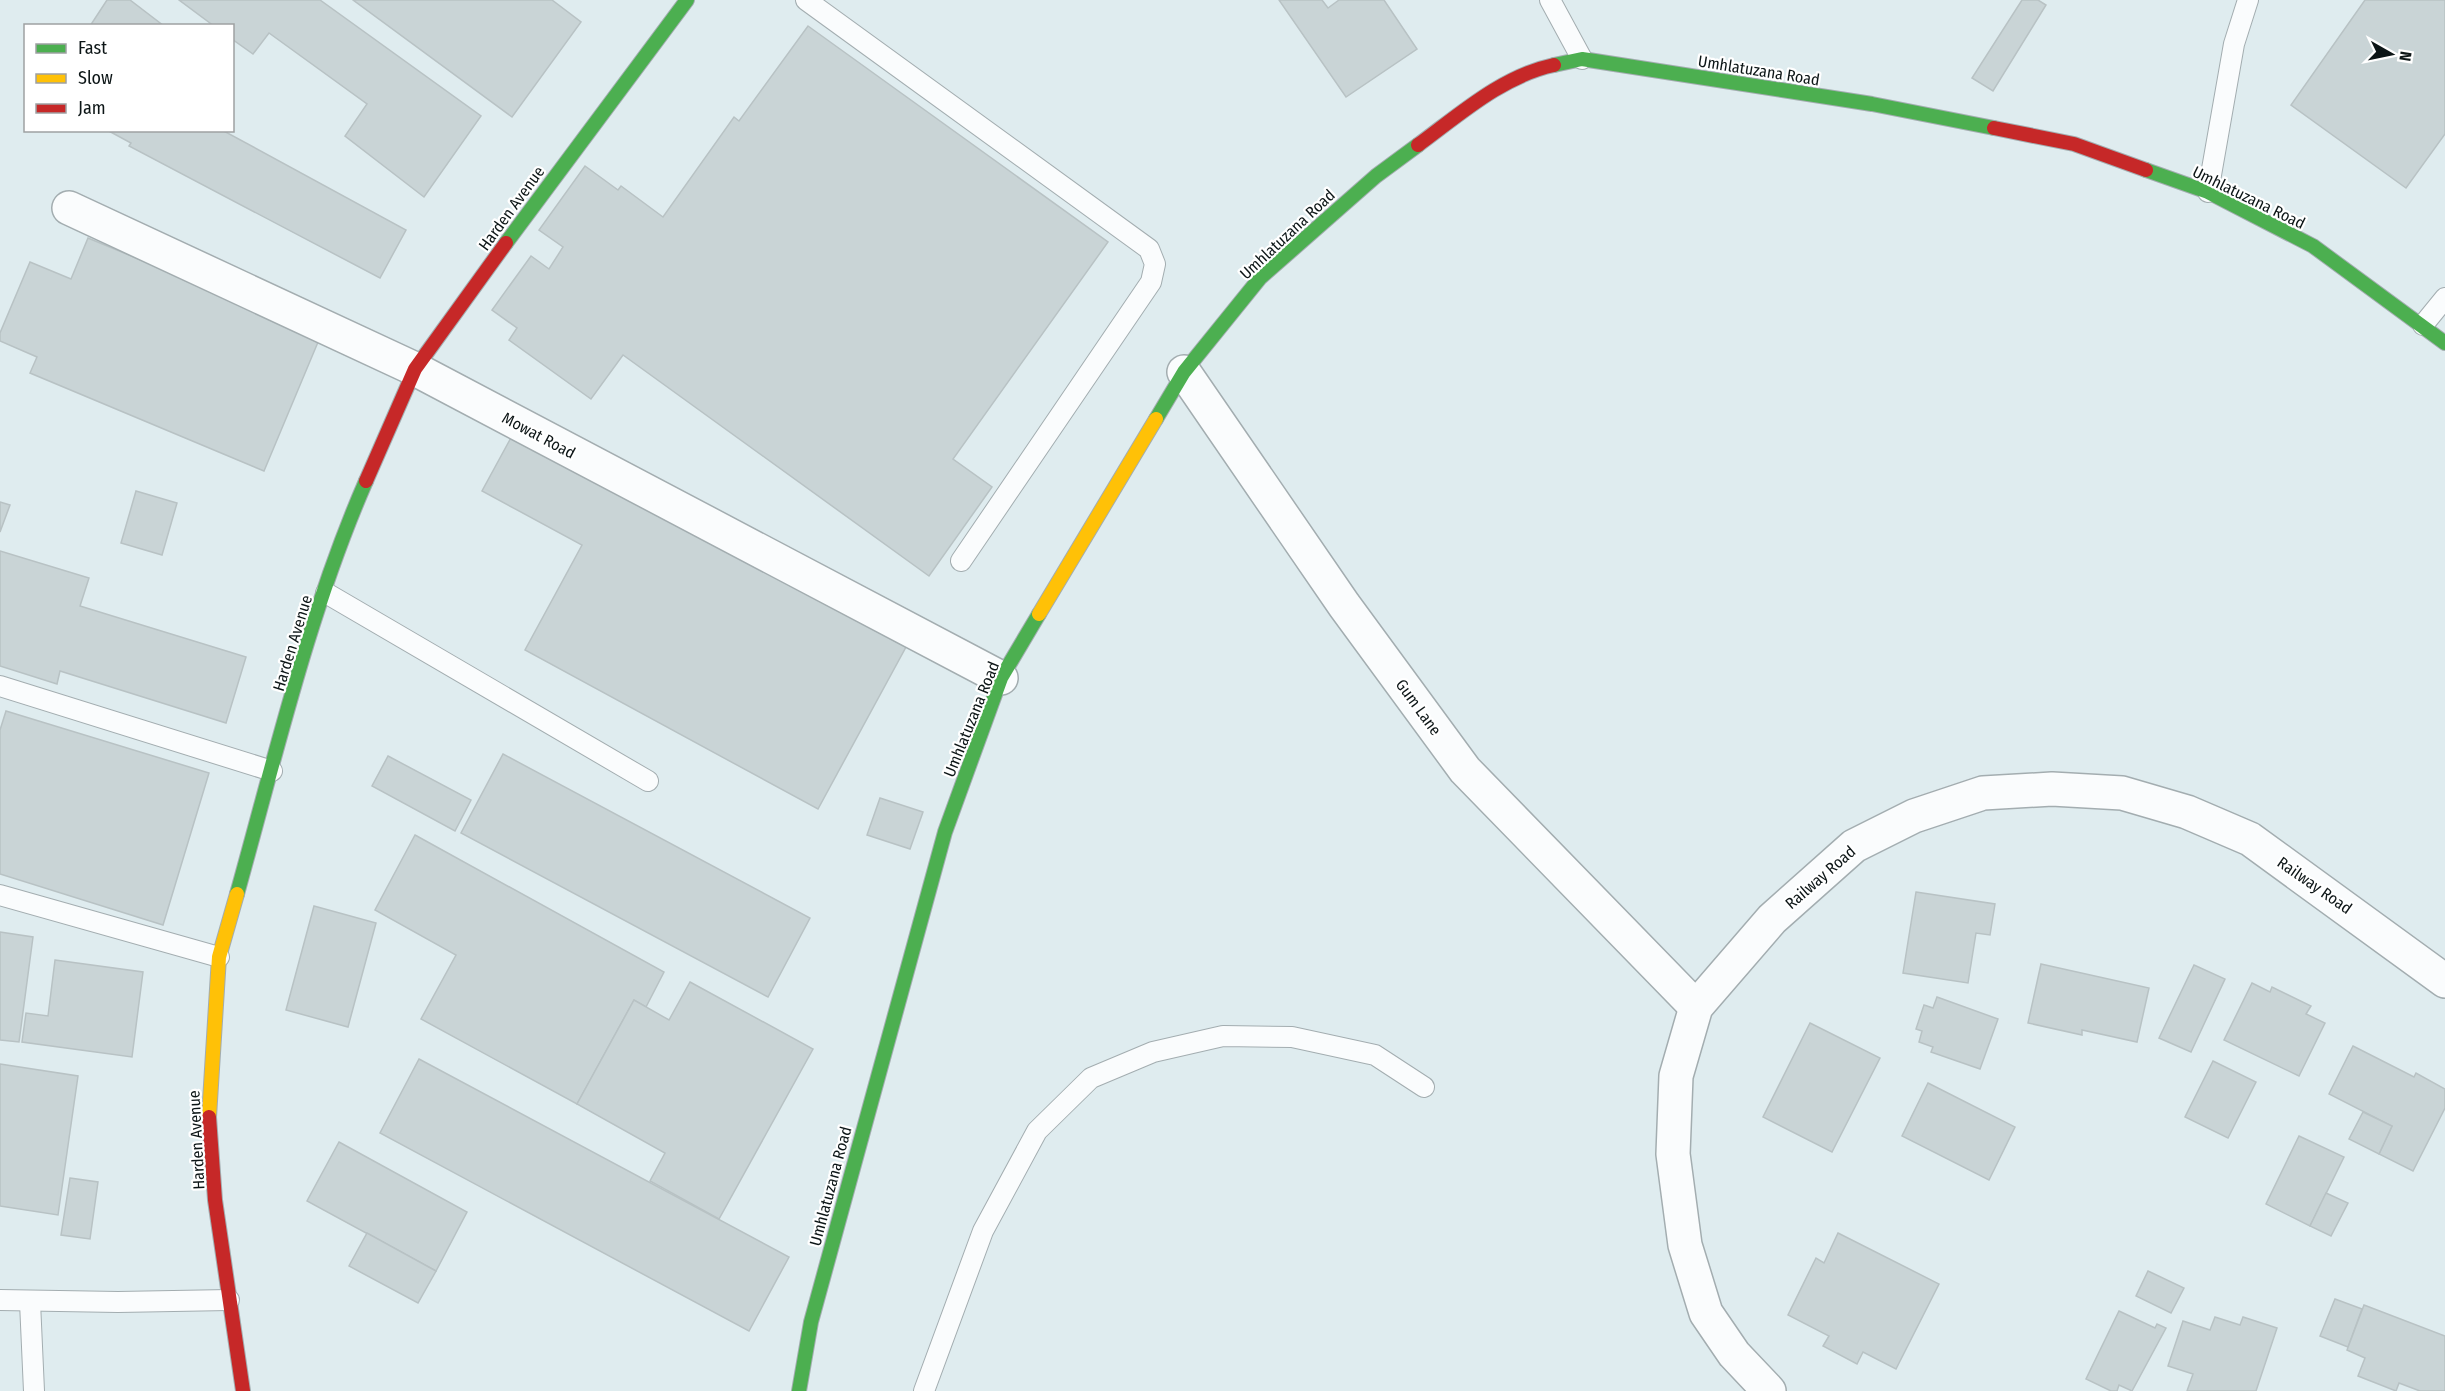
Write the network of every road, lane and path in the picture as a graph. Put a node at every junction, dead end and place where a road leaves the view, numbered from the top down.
1 (687, 0) edge
2 (806, 0) edge
3 (1550, 0) edge
4 (2248, 0) edge
5 (1582, 59) junction
6 (2208, 192) junction
7 (69, 208) dead end
8 (2445, 298) edge
9 (2423, 325) junction
10 (2445, 343) edge
11 (415, 369) junction
12 (1184, 372) junction
13 (961, 561) dead end
14 (326, 593) junction
15 (1001, 678) junction
16 (0, 686) edge
17 (272, 771) junction
18 (648, 781) dead end
19 (0, 895) edge
20 (219, 957) junction
21 (2445, 981) edge
22 (1696, 1007) junction
23 (1424, 1087) dead end
24 (0, 1300) edge
25 (229, 1300) junction
26 (30, 1302) junction
27 (34, 1391) edge
28 (243, 1391) edge
29 (799, 1391) edge
30 (924, 1391) edge
31 (1769, 1391) edge

1 - 11 street, Harden Avenue
2 - 13 lane
3 - 5 lane
4 - 6 lane
5 - 6 street, Umhlatuzana Road
5 - 12 street, Umhlatuzana Road
6 - 9 street, Umhlatuzana Road
7 - 11 street, Mowat Road
8 - 9 lane
9 - 10 street, Umhlatuzana Road
11 - 14 street, Harden Avenue
11 - 15 street, Mowat Road
12 - 15 street, Umhlatuzana Road
12 - 22 street, Gum Lane
14 - 17 street, Harden Avenue
14 - 18 lane
15 - 29 street, Umhlatuzana Road
16 - 17 lane
17 - 20 street, Harden Avenue
19 - 20 lane
20 - 25 street, Harden Avenue
21 - 22 street, Railway Road
22 - 31 street, Railway Road
23 - 30 lane
24 - 26 lane
25 - 26 lane
25 - 28 street, Harden Avenue
26 - 27 lane

